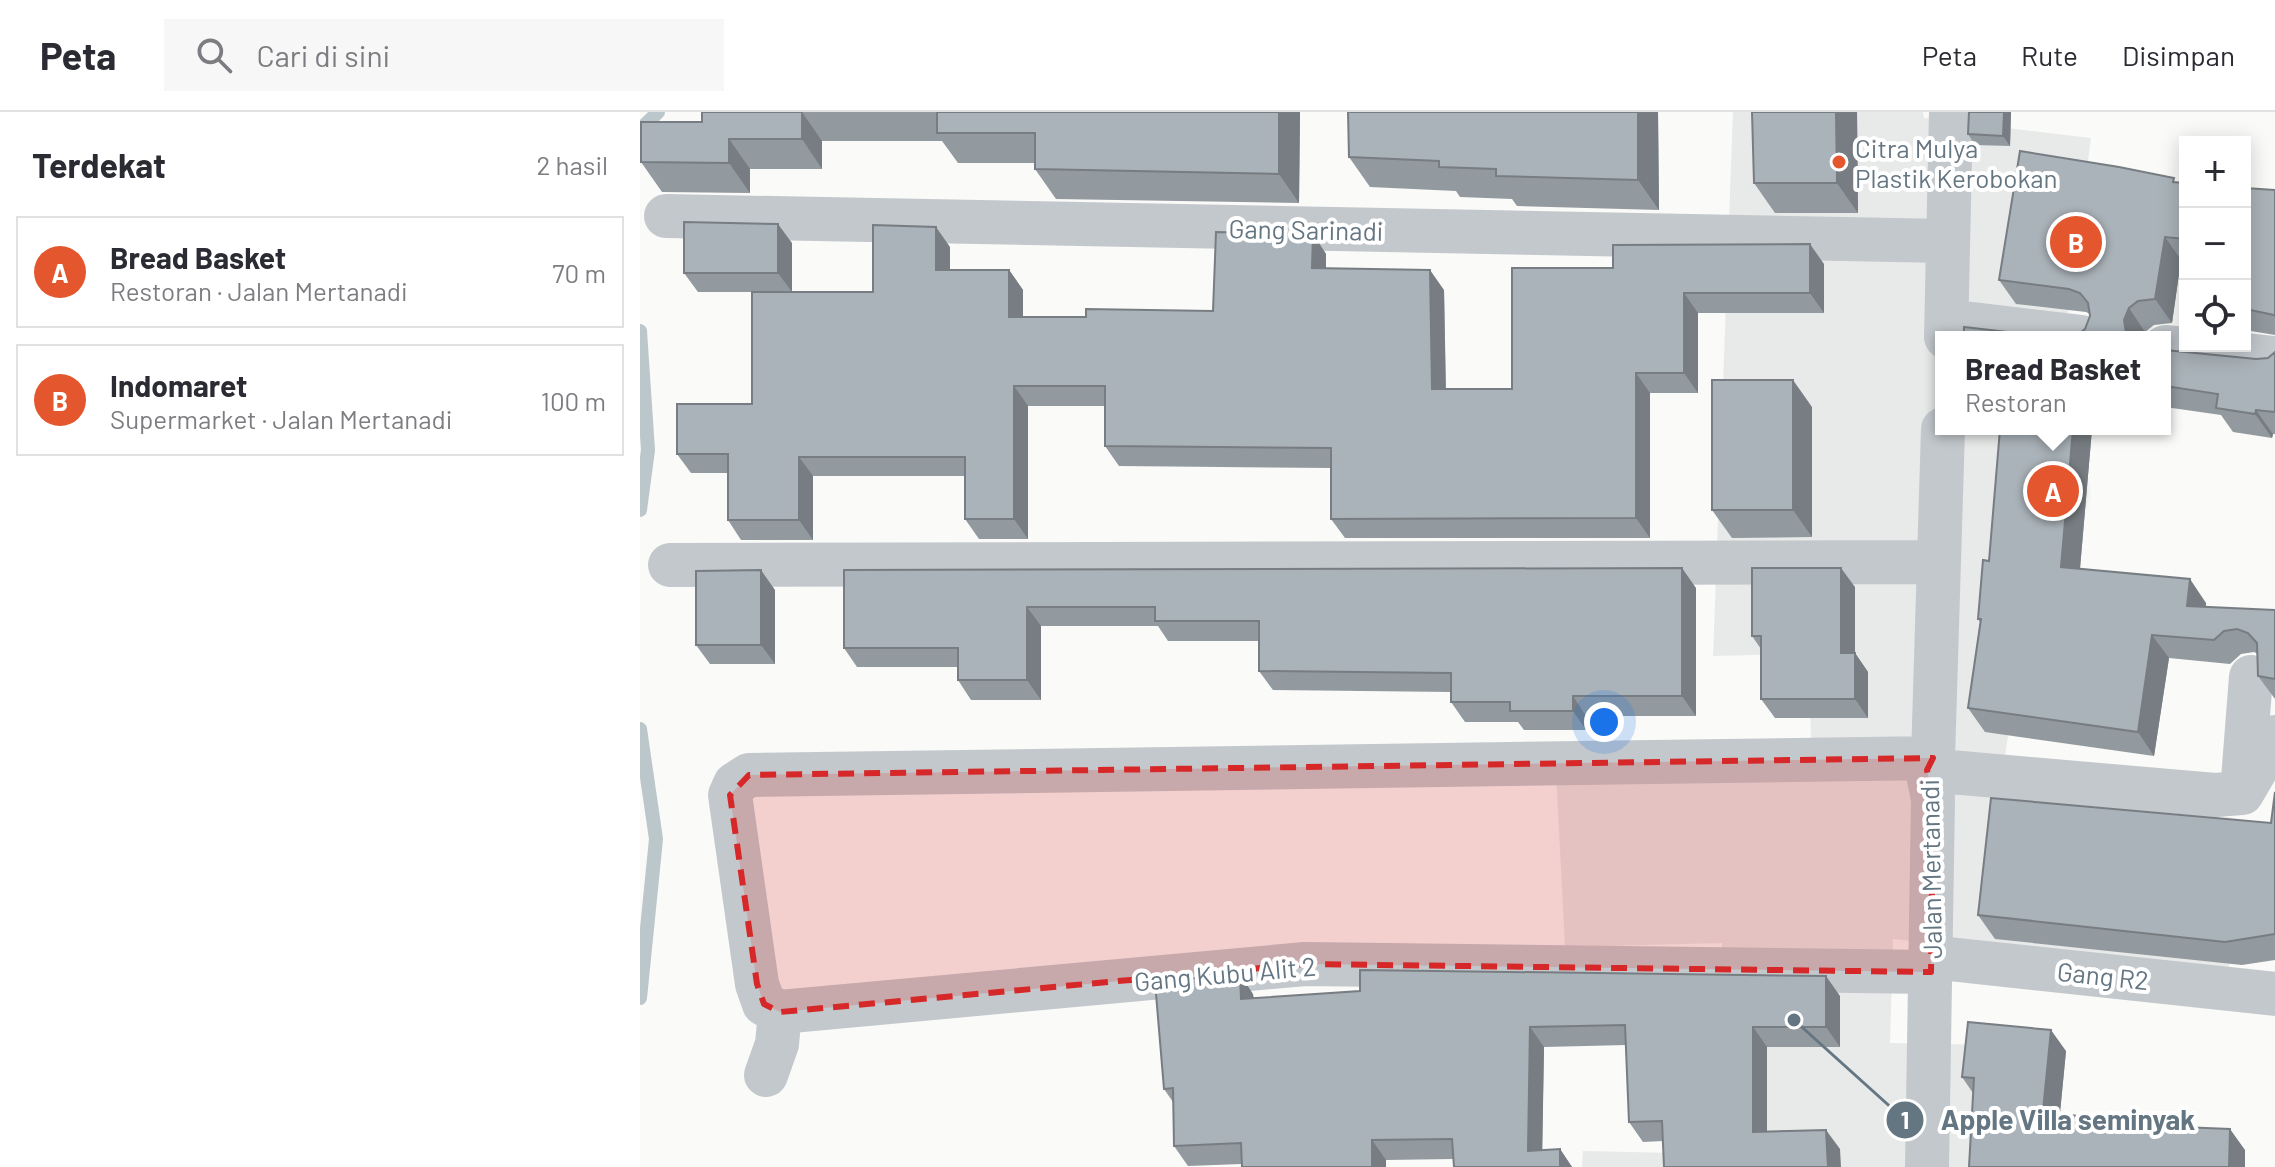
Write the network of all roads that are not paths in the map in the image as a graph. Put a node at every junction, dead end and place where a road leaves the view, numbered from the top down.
1 (1951, 112) edge
2 (666, 216) dead end
3 (1947, 241) junction
4 (1947, 329) edge
5 (1981, 331) edge
6 (2171, 348) edge
7 (2275, 358) edge
8 (1943, 435) edge
9 (1939, 562) junction
10 (670, 565) dead end
11 (2251, 677) dead end
12 (2275, 737) edge
13 (1930, 764) junction
14 (2242, 793) junction
15 (1931, 964) junction
16 (2275, 994) edge
17 (780, 1012) junction
18 (766, 1075) dead end
19 (1927, 1167) edge

1 - 3 street
2 - 3 street, Gang Sarinadi
3 - 4 street
4 - 5 street
6 - 7 street
8 - 9 street, Jalan Mertanadi
9 - 10 street
9 - 13 street, Jalan Mertanadi
11 - 14 street
12 - 14 street
13 - 14 street
13 - 15 street, Jalan Mertanadi
13 - 17 street
15 - 16 street, Gang R2
15 - 17 street, Gang Kubu Alit 2
15 - 19 street, Jalan Mertanadi
17 - 18 street

